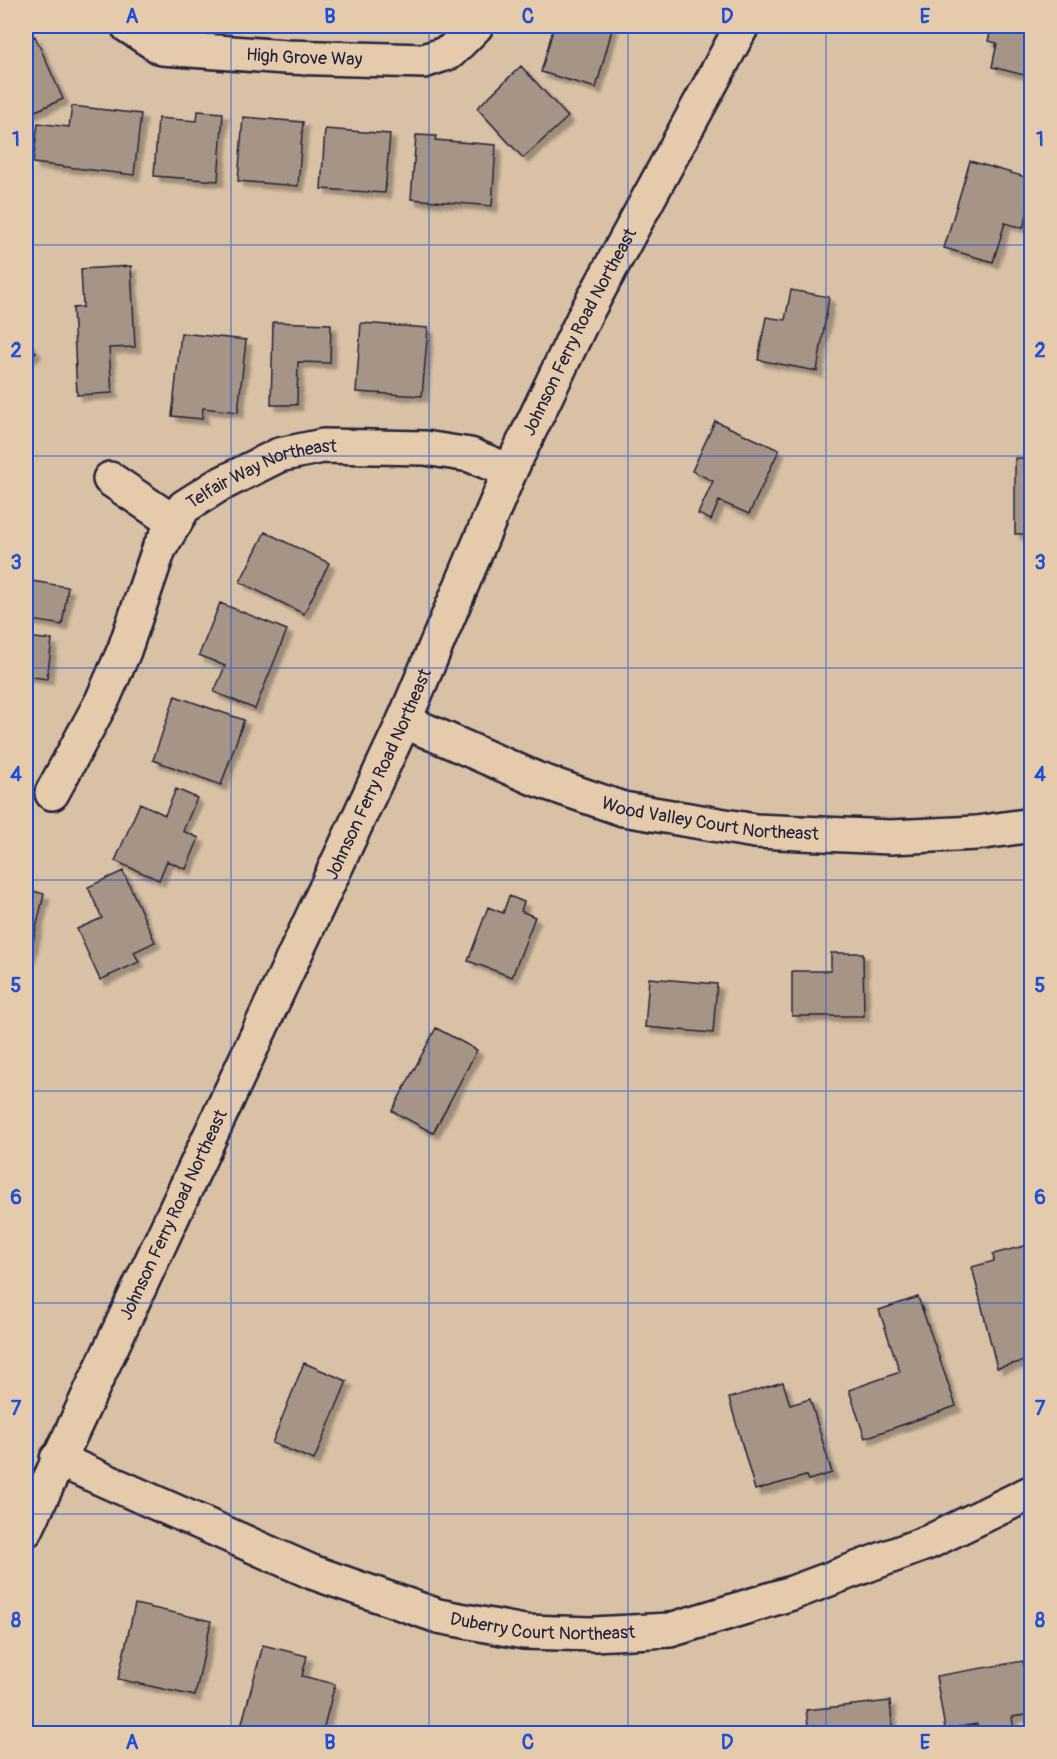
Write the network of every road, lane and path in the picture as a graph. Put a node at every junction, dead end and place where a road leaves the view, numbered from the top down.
1 (128, 26) edge
2 (476, 26) edge
3 (741, 26) edge
4 (510, 471) junction
5 (110, 479) dead end
6 (175, 523) junction
7 (404, 721) junction
8 (52, 793) dead end
9 (1032, 825) edge
10 (57, 1459) junction
11 (1032, 1492) edge
12 (26, 1530) edge

1 - 2 street, High Grove Way
3 - 4 street, Johnson Ferry Road Northeast
4 - 6 street, Telfair Way Northeast
4 - 7 street, Johnson Ferry Road Northeast
5 - 6 street
6 - 8 street, Telfair Way Northeast
7 - 9 street, Wood Valley Court Northeast
7 - 10 street, Johnson Ferry Road Northeast
10 - 11 street, Duberry Court Northeast
10 - 12 street, Johnson Ferry Road Northeast

